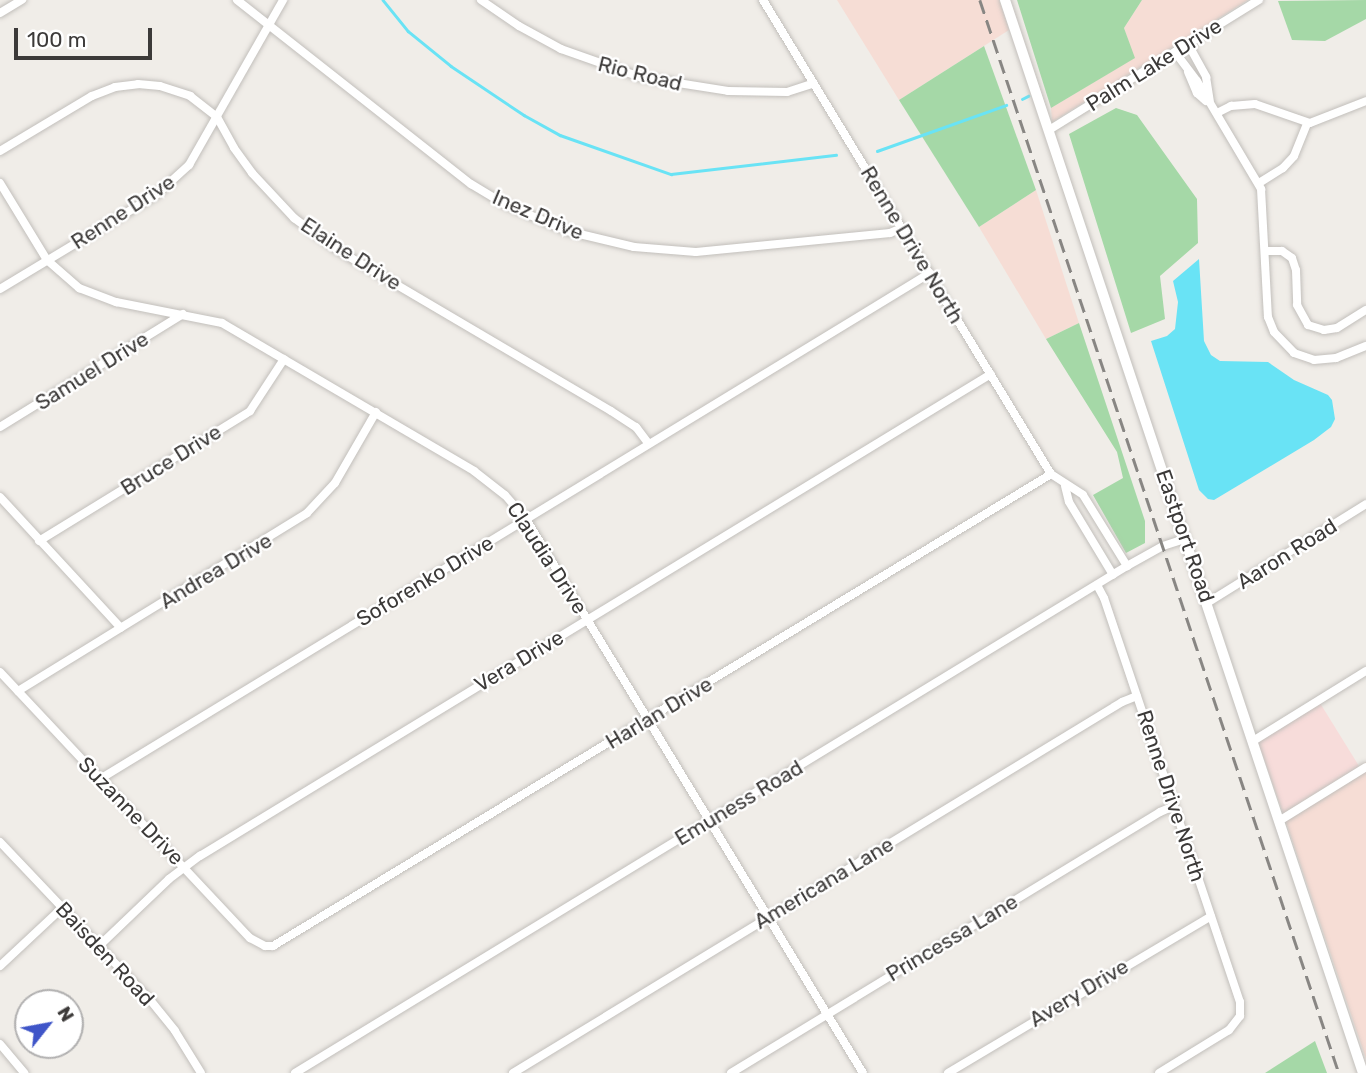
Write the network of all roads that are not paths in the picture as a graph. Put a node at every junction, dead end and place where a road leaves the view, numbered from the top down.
1 (22, 0) edge
2 (237, 0) edge
3 (283, 0) edge
4 (481, 0) edge
5 (763, 0) edge
6 (1005, 0) edge
7 (1259, 0) edge
8 (0, 13) edge
9 (268, 24) junction
10 (1188, 44) junction
11 (1175, 52) junction
12 (814, 83) junction
13 (1366, 101) edge
14 (1211, 104) junction
15 (1217, 113) junction
16 (217, 117) junction
17 (1307, 123) junction
18 (1049, 130) junction
19 (0, 151) edge
20 (0, 183) edge
21 (1259, 183) junction
22 (902, 228) junction
23 (1265, 251) junction
24 (47, 260) junction
25 (930, 273) junction
26 (0, 289) edge
27 (1366, 310) edge
28 (183, 314) junction
29 (1366, 345) edge
30 (284, 359) junction
31 (990, 374) junction
32 (376, 412) junction
33 (0, 427) edge
34 (649, 444) junction
35 (1051, 474) junction
36 (1065, 486) junction
37 (0, 497) edge
38 (1366, 504) edge
39 (526, 519) junction
40 (1185, 539) junction
41 (39, 541) junction
42 (1127, 566) junction
43 (1113, 575) junction
44 (1097, 585) junction
45 (1207, 603) junction
46 (587, 620) junction
47 (121, 628) junction
48 (1366, 671) edge
49 (0, 672) edge
50 (18, 691) junction
51 (1137, 696) junction
52 (648, 720) junction
53 (1253, 741) junction
54 (1366, 767) edge
55 (100, 779) junction
56 (1174, 806) junction
57 (710, 820) junction
58 (1279, 821) junction
59 (0, 842) edge
60 (184, 867) junction
61 (62, 908) junction
62 (1211, 916) junction
63 (768, 917) junction
64 (99, 946) junction
65 (265, 946) joint
66 (0, 966) edge
67 (827, 1014) junction
68 (0, 1044) edge
69 (24, 1073) edge
70 (201, 1073) edge
71 (295, 1073) edge
72 (513, 1073) edge
73 (731, 1073) edge
74 (863, 1073) edge
75 (948, 1073) edge
76 (1159, 1073) edge
77 (1363, 1073) edge

1 - 8 street
2 - 9 street, Inez Drive
3 - 9 street, Renne Drive
4 - 12 street, Rio Road
5 - 12 street, Renne Drive North
6 - 18 street, Eastport Road
7 - 10 street, Palm Lake Drive
9 - 16 street, Renne Drive
9 - 22 street, Inez Drive
10 - 11 street, Palm Lake Drive
10 - 14 street
11 - 14 street
11 - 18 street, Palm Lake Drive
12 - 22 street, Renne Drive North
13 - 17 street
14 - 15 street
15 - 17 street
15 - 21 street
16 - 19 street, Elaine Drive
16 - 24 street, Renne Drive
16 - 34 street, Elaine Drive
17 - 21 street
18 - 40 street, Eastport Road
20 - 24 street, Claudia Drive
21 - 23 street
22 - 25 street, Renne Drive North
23 - 27 street
23 - 29 street
24 - 26 street, Renne Drive
24 - 28 street, Claudia Drive
25 - 31 street, Renne Drive North
25 - 34 street, Soforenko Drive
28 - 30 street, Claudia Drive
28 - 33 street, Samuel Drive
30 - 32 street, Claudia Drive
30 - 41 street, Bruce Drive
31 - 35 street, Renne Drive North
31 - 46 street, Vera Drive
32 - 39 street, Claudia Drive
32 - 47 street, Andrea Drive
34 - 39 street, Soforenko Drive
35 - 36 street, Renne Drive North
35 - 52 street, Harlan Drive
36 - 42 street, Renne Drive North
36 - 43 street, Renne Drive North
37 - 41 street
38 - 45 street, Aaron Road
39 - 46 street, Claudia Drive
39 - 55 street, Soforenko Drive
40 - 42 street, Emuness Road
40 - 45 street, Eastport Road
41 - 47 street
42 - 43 street, Emuness Road
43 - 44 street, Emuness Road
44 - 51 street, Renne Drive North
44 - 57 street, Emuness Road
45 - 53 street, Eastport Road
46 - 52 street, Claudia Drive
46 - 60 street, Vera Drive
47 - 50 street, Andrea Drive
48 - 53 street
49 - 50 street, Suzanne Drive
50 - 55 street, Suzanne Drive
51 - 56 street, Renne Drive North
51 - 63 street, Americana Lane
52 - 57 street, Claudia Drive
52 - 65 street, Harlan Drive
53 - 58 street, Eastport Road
54 - 58 street
55 - 60 street, Suzanne Drive
56 - 62 street, Renne Drive North
56 - 67 street, Princessa Lane
57 - 63 street, Claudia Drive
57 - 71 street, Emuness Road
58 - 77 street, Eastport Road
59 - 61 street, Baisden Road
60 - 64 street, Vera Drive
60 - 65 street, Suzanne Drive
61 - 64 street, Baisden Road
61 - 66 street
62 - 75 street, Avery Drive
62 - 76 street, Renne Drive North
63 - 67 street, Claudia Drive
63 - 72 street, Americana Lane
64 - 70 street, Baisden Road
67 - 73 street, Princessa Lane
67 - 74 street, Claudia Drive
68 - 69 street

